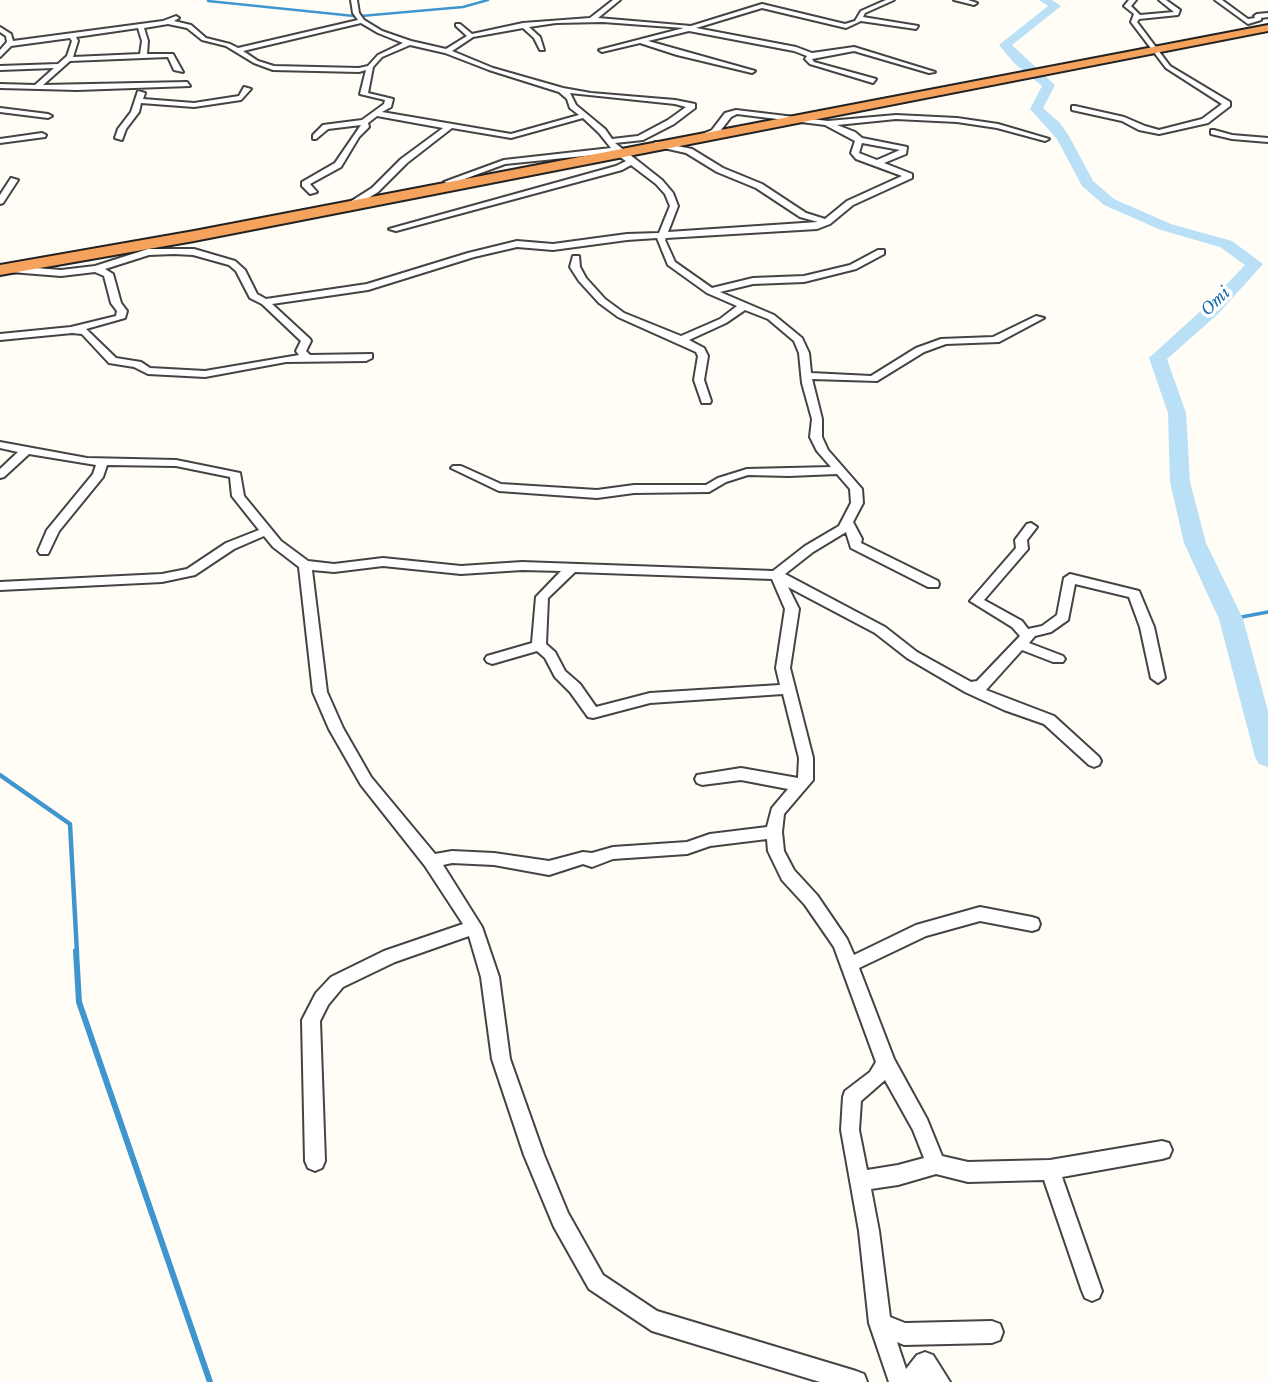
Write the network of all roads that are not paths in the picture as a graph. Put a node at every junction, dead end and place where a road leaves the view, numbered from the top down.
1 (354, 0) edge
2 (617, 0) edge
3 (891, 0) edge
4 (957, 0) edge
5 (1133, 0) edge
6 (1162, 0) edge
7 (1218, 0) edge
8 (777, 1) edge
9 (974, 3) dead end
10 (762, 6) junction
11 (1268, 11) edge
12 (182, 16) dead end
13 (1136, 17) junction
14 (860, 19) junction
15 (592, 20) junction
16 (362, 21) junction
17 (168, 22) junction
18 (458, 25) dead end
19 (523, 25) junction
20 (138, 26) junction
21 (916, 27) dead end
22 (690, 28) junction
23 (1268, 28) edge
24 (0, 29) edge
25 (71, 35) junction
26 (471, 36) junction
27 (641, 41) junction
28 (409, 43) junction
29 (6, 45) edge
30 (542, 49) dead end
31 (239, 50) junction
32 (447, 51) junction
33 (602, 51) dead end
34 (0, 55) edge
35 (143, 55) junction
36 (811, 55) junction
37 (68, 59) junction
38 (60, 66) junction
39 (370, 67) junction
40 (0, 68) edge
41 (181, 71) dead end
42 (752, 71) dead end
43 (931, 72) dead end
44 (873, 81) dead end
45 (187, 84) dead end
46 (0, 86) edge
47 (141, 86) junction
48 (36, 88) junction
49 (247, 89) dead end
50 (562, 90) junction
51 (140, 101) junction
52 (1075, 108) dead end
53 (0, 110) edge
54 (377, 114) junction
55 (48, 116) dead end
56 (582, 116) junction
57 (364, 122) junction
58 (827, 123) junction
59 (445, 125) junction
60 (1214, 132) dead end
61 (43, 135) dead end
62 (316, 137) dead end
63 (119, 138) dead end
64 (1045, 139) dead end
65 (859, 140) junction
66 (1268, 140) edge
67 (0, 141) edge
68 (611, 141) junction
69 (632, 141) junction
70 (659, 144) junction
71 (616, 150) junction
72 (631, 162) junction
73 (877, 163) junction
74 (14, 180) dead end
75 (448, 182) dead end
76 (313, 192) dead end
77 (0, 201) edge
78 (342, 211) dead end
79 (826, 222) junction
80 (393, 229) dead end
81 (663, 236) junction
82 (881, 252) dead end
83 (576, 258) dead end
84 (96, 269) junction
85 (0, 271) edge
86 (710, 291) junction
87 (265, 302) junction
88 (744, 306) junction
89 (1039, 318) dead end
90 (74, 330) junction
91 (0, 337) edge
92 (681, 340) junction
93 (368, 356) dead end
94 (306, 357) junction
95 (808, 376) junction
96 (706, 401) dead end
97 (0, 444) edge
98 (27, 449) junction
99 (102, 461) junction
100 (457, 468) dead end
101 (840, 470) junction
102 (0, 475) edge
103 (847, 521) junction
104 (1031, 527) dead end
105 (266, 531) junction
106 (44, 551) dead end
107 (305, 565) junction
108 (572, 568) junction
109 (776, 575) junction
110 (933, 584) dead end
111 (0, 586) edge
112 (1023, 640) junction
113 (539, 646) junction
114 (492, 659) dead end
115 (1058, 659) dead end
116 (1158, 678) dead end
117 (969, 687) junction
118 (789, 689) junction
119 (1094, 761) dead end
120 (702, 779) dead end
121 (800, 785) junction
122 (774, 832) junction
123 (431, 861) junction
124 (1032, 924) dead end
125 (474, 928) junction
126 (849, 965) junction
127 (886, 1063) junction
128 (1162, 1150) dead end
129 (315, 1161) dead end
130 (936, 1164) junction
131 (1049, 1170) junction
132 (859, 1181) junction
133 (1092, 1291) dead end
134 (880, 1322) junction
135 (992, 1332) dead end
136 (856, 1382) edge
137 (900, 1382) edge
138 (910, 1382) edge
139 (939, 1382) edge

1 - 16 street
2 - 15 street
3 - 14 street
4 - 9 street
5 - 13 street
6 - 13 street
7 - 11 street
8 - 10 street
10 - 14 street
10 - 22 street
12 - 17 street
13 - 52 street
14 - 21 street
15 - 19 street
15 - 22 street
16 - 28 street
16 - 31 street
17 - 20 street
17 - 31 street
18 - 26 street
19 - 26 street
19 - 30 street
20 - 25 street
20 - 35 street
22 - 27 street
22 - 36 street
23 - 85 highway
24 - 29 street
25 - 29 street
25 - 37 street
26 - 32 street
27 - 33 street
27 - 42 street
28 - 32 street
28 - 39 street
29 - 34 street
31 - 39 street
32 - 50 street
35 - 37 street
35 - 41 street
36 - 43 street
36 - 44 street
37 - 38 street
38 - 40 street
38 - 48 street
39 - 54 street
45 - 47 street
46 - 48 street
47 - 48 street
47 - 51 street
49 - 51 street
50 - 56 street
50 - 69 street
51 - 63 street
53 - 55 street
54 - 57 street
54 - 59 street
56 - 59 street
56 - 68 street
57 - 62 street
57 - 76 street
58 - 64 street
58 - 65 street
58 - 70 street
59 - 78 street
60 - 66 street
61 - 67 street
65 - 73 street
65 - 73 street
68 - 69 street
68 - 71 street
69 - 70 street
70 - 79 street
71 - 72 street
71 - 75 street
72 - 80 street
72 - 81 street
73 - 79 street
74 - 77 street
79 - 81 street
81 - 86 street
81 - 87 street
82 - 86 street
83 - 92 street
84 - 85 street
84 - 87 street
84 - 90 street
86 - 88 street
87 - 94 street
88 - 92 street
88 - 95 street
89 - 95 street
90 - 91 street
90 - 94 street
92 - 96 street
93 - 94 street
95 - 101 street
97 - 98 street
98 - 99 street
98 - 102 street
99 - 105 street
99 - 106 street
100 - 101 street
101 - 103 street
103 - 109 street
103 - 110 street
104 - 112 street
105 - 107 street
105 - 111 street
107 - 108 street
107 - 123 street
108 - 109 street
108 - 113 street
109 - 117 street
109 - 118 street
112 - 115 street
112 - 116 street
112 - 117 street
113 - 114 street
113 - 118 street
117 - 119 street
118 - 121 street
120 - 121 street
121 - 122 street
122 - 123 street
122 - 126 street
123 - 125 street
124 - 126 street
125 - 129 street
125 - 136 street
126 - 127 street
127 - 130 street
127 - 132 street
128 - 131 street
130 - 131 street
130 - 132 street
131 - 133 street
132 - 134 street
134 - 135 street
134 - 137 street
138 - 139 street

